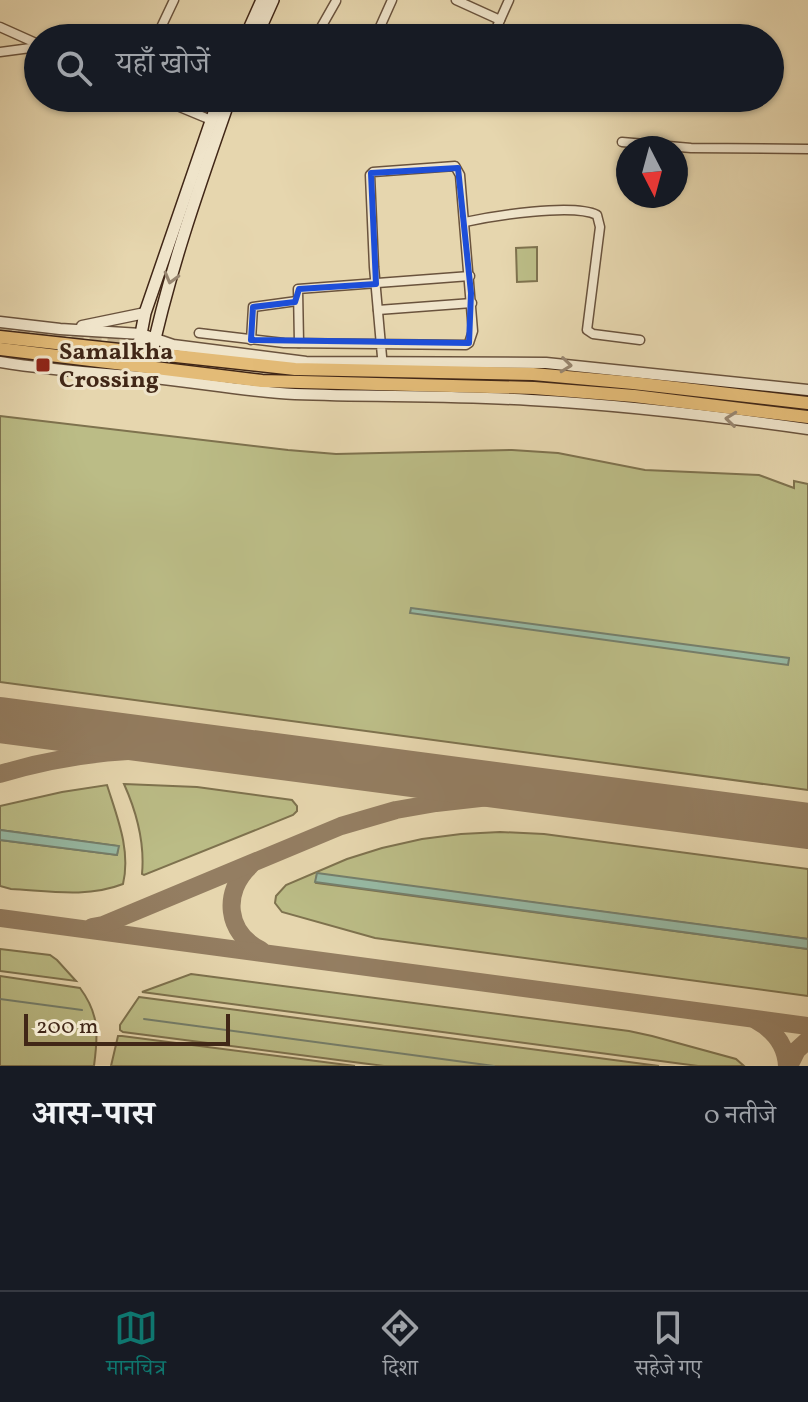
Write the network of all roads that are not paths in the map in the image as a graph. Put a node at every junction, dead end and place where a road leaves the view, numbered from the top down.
1 (174, 0) edge
2 (262, 0) edge
3 (273, 0) edge
4 (392, 0) edge
5 (456, 0) edge
6 (509, 0) edge
7 (336, 1) edge
8 (500, 20) junction
9 (163, 24) edge
10 (251, 24) edge
11 (262, 24) edge
12 (323, 24) edge
13 (381, 24) edge
14 (498, 24) edge
15 (0, 27) edge
16 (24, 39) edge
17 (24, 48) edge
18 (0, 52) edge
19 (192, 112) edge
20 (214, 112) edge
21 (225, 112) edge
22 (211, 120) junction
23 (688, 148) edge
24 (808, 149) edge
25 (465, 222) junction
26 (470, 276) junction
27 (376, 284) junction
28 (297, 301) junction
29 (472, 303) junction
30 (378, 310) junction
31 (145, 313) junction
32 (0, 322) edge
33 (60, 329) junction
34 (199, 333) dead end
35 (141, 334) junction
36 (0, 337) edge
37 (155, 338) junction
38 (251, 340) junction
39 (640, 340) dead end
40 (299, 343) junction
41 (382, 344) junction
42 (0, 349) edge
43 (137, 351) junction
44 (152, 353) junction
45 (0, 362) edge
46 (135, 365) junction
47 (149, 367) junction
48 (383, 367) junction
49 (383, 385) junction
50 (808, 390) edge
51 (808, 403) edge
52 (808, 417) edge
53 (808, 429) edge

1 - 9 street
2 - 10 main road
3 - 11 main road
4 - 13 street
5 - 8 street
6 - 8 street
7 - 12 street
8 - 14 street
15 - 16 street
17 - 18 street
19 - 22 street
20 - 22 main road
21 -> 37 main road
22 - 31 main road
23 - 24 street
25 - 26 street
25 - 27 street
25 - 39 street
26 - 27 street
26 - 29 street
27 - 28 street
27 - 30 street
28 - 38 street
28 - 40 street
29 - 30 street
29 - 41 street
30 - 41 street
31 - 33 street
31 - 35 main road
32 - 33 street
33 - 35 street
34 - 38 street
35 - 37 street
35 - 43 main road
36 - 43 highway
37 - 44 main road
37 - 48 street
38 - 40 street
40 - 41 street
41 - 48 street
42 - 46 highway
43 - 44 highway
43 - 46 main road
44 - 47 main road
44 - 48 highway
53 -> 45 street
46 - 47 highway
47 - 49 highway
48 - 49 street
48 -> 50 street
48 - 51 highway
49 - 52 highway

